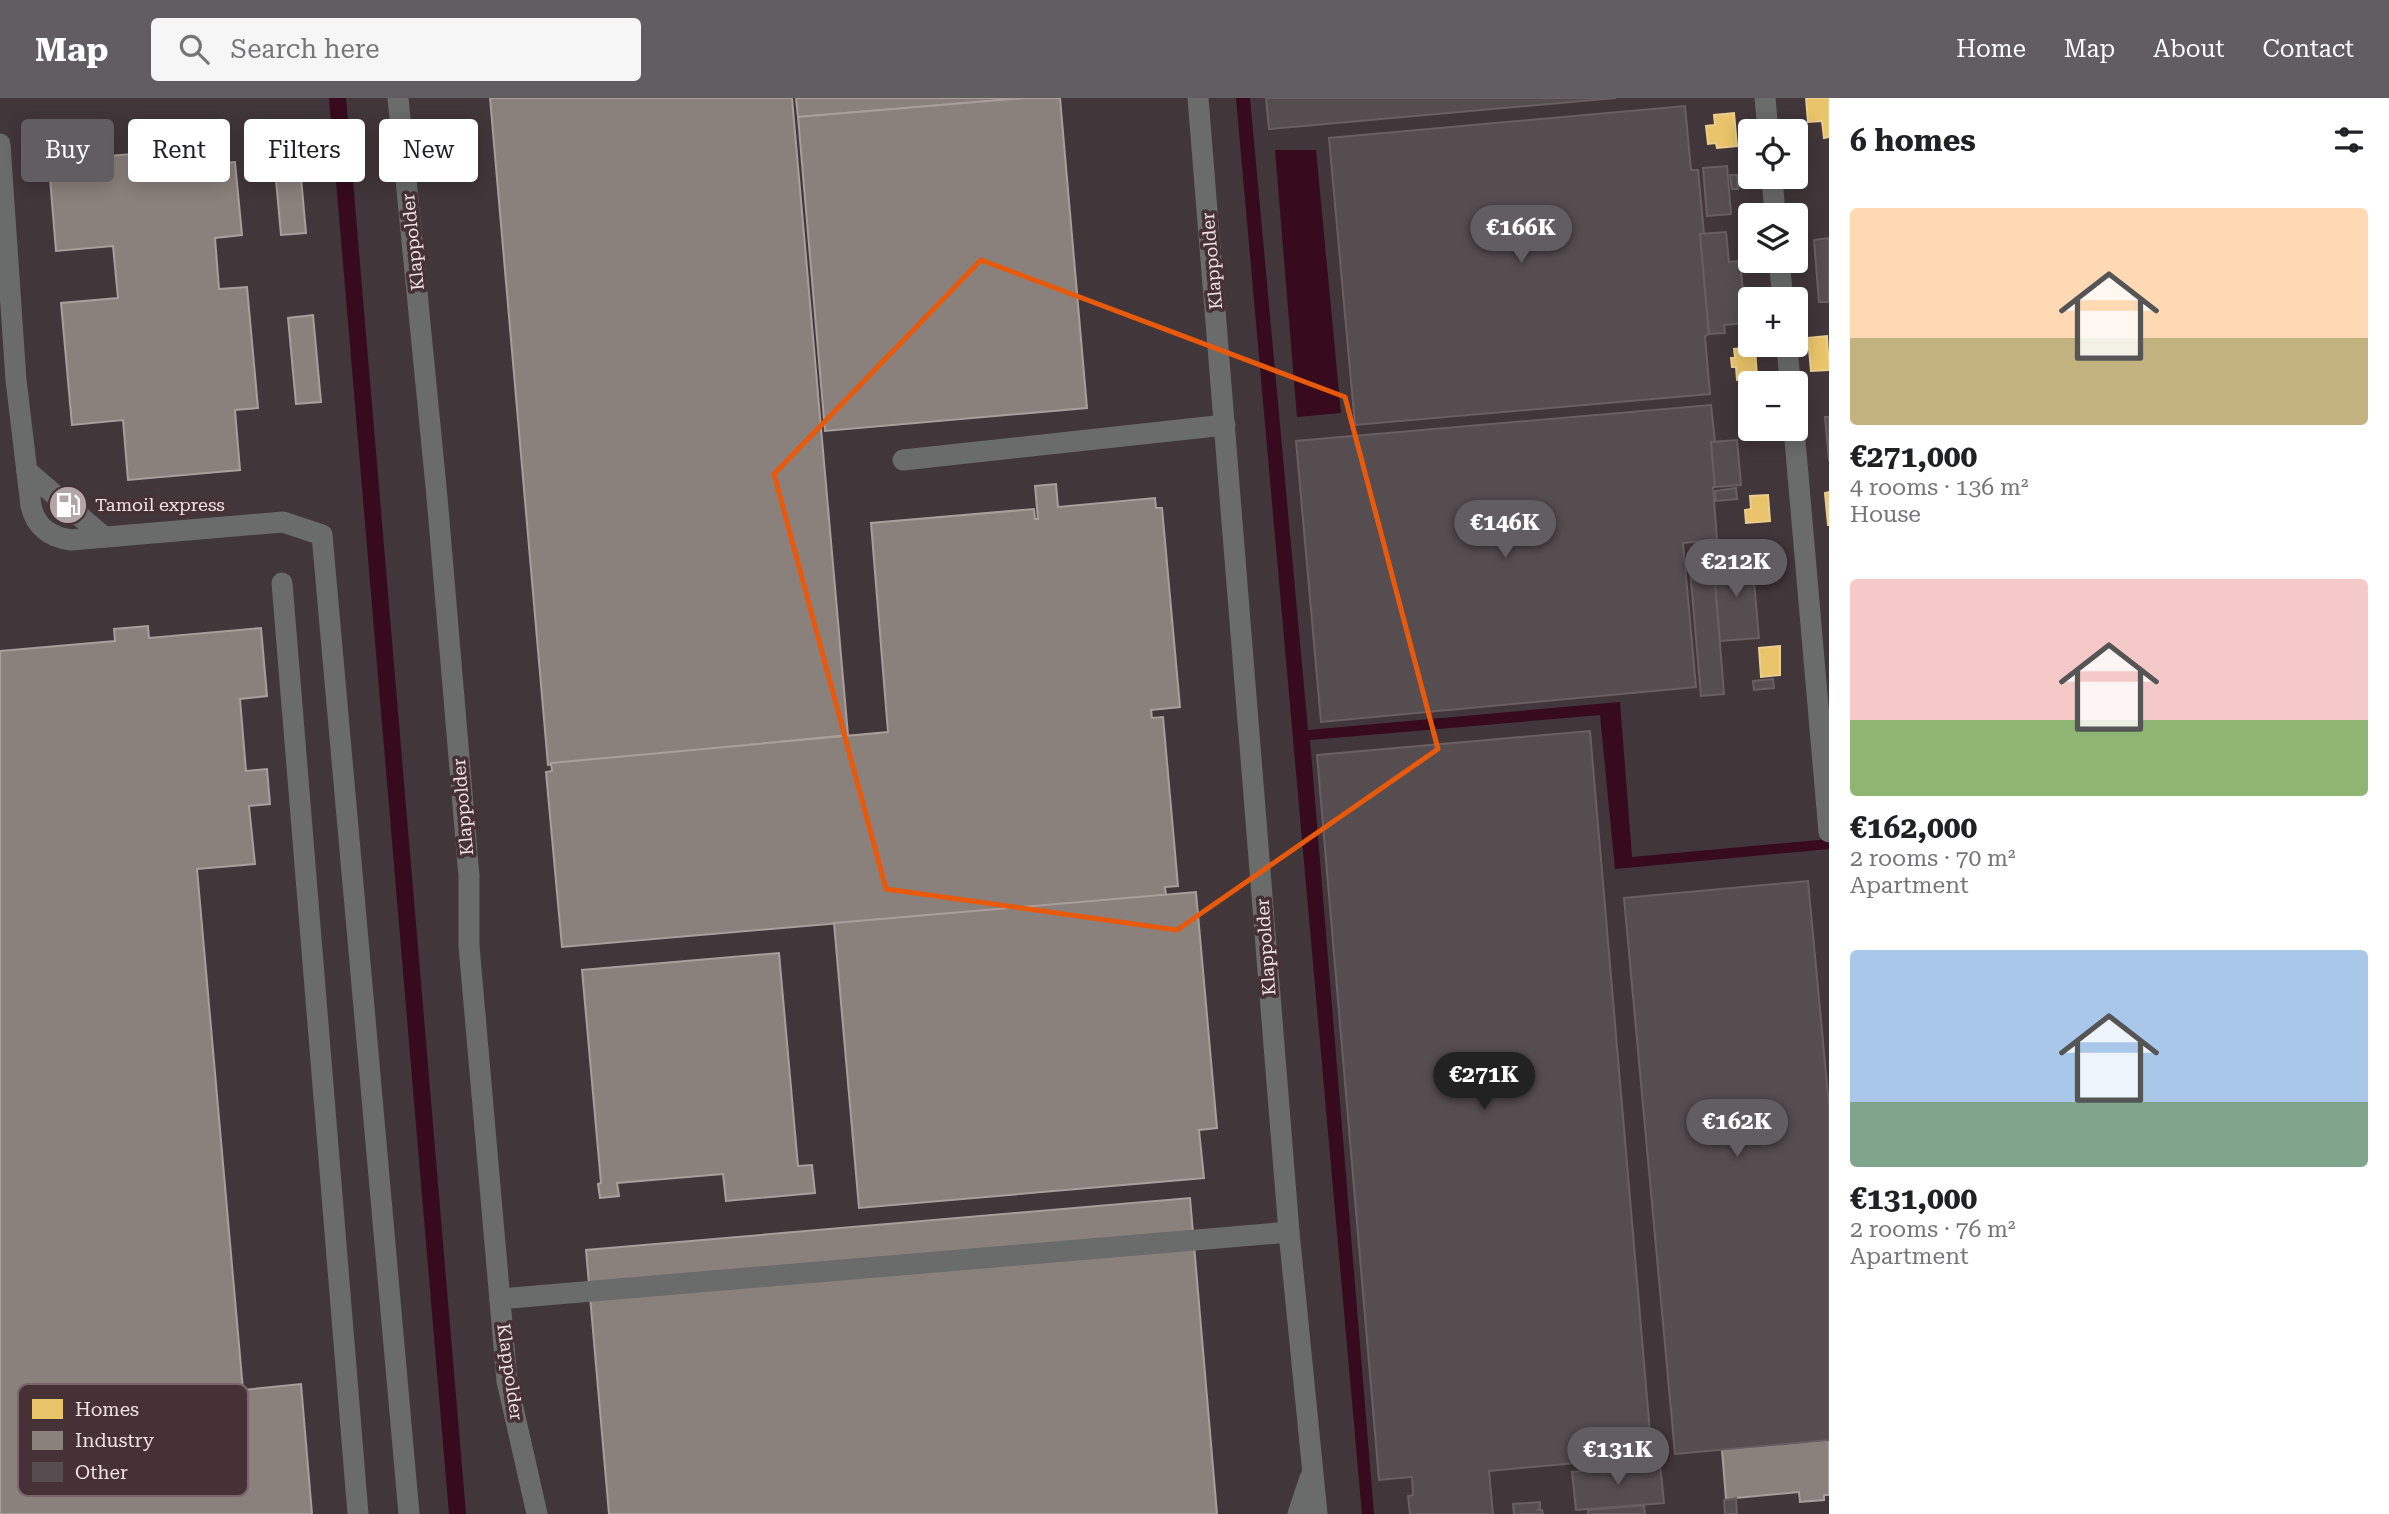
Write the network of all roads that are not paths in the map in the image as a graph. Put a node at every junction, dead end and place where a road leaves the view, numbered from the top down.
1 (398, 98) edge
2 (1198, 98) edge
3 (1765, 98) edge
4 (1767, 119) edge
5 (0, 144) edge
6 (1225, 425) junction
7 (1795, 441) edge
8 (903, 460) dead end
9 (27, 471) junction
10 (104, 537) junction
11 (282, 583) dead end
12 (1829, 832) edge
13 (1289, 1232) junction
14 (500, 1299) junction
15 (1313, 1470) junction
16 (358, 1514) edge
17 (409, 1514) edge
18 (537, 1514) edge
19 (1298, 1514) edge
20 (1317, 1514) edge

1 - 14 street, Klappolder
2 - 6 street, Klappolder
3 - 4 street
5 - 9 street
6 - 8 street
6 - 13 street, Klappolder
7 - 12 street
9 - 10 street
9 - 10 street
10 - 17 street
11 - 16 street
13 - 14 street
13 - 15 street, Klappolder
14 - 18 street, Klappolder
15 - 19 street, Klappolder
15 - 20 street, Klappolder

